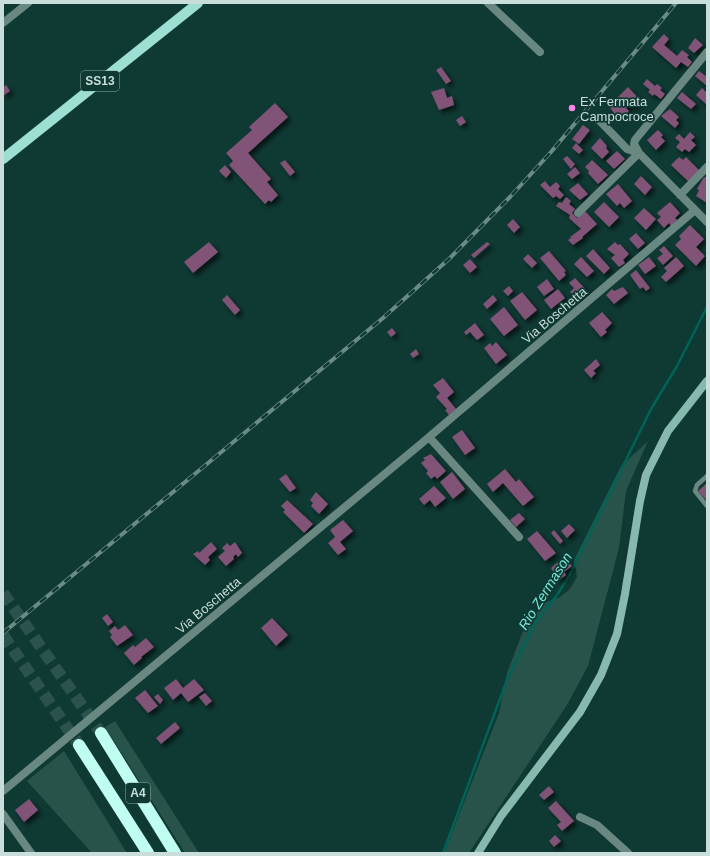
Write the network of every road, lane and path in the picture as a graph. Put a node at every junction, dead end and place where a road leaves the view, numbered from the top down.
1 (28, 3) edge
2 (198, 3) edge
3 (488, 3) edge
4 (3, 23) edge
5 (540, 52) dead end
6 (707, 52) edge
7 (596, 117) dead end
8 (639, 153) junction
9 (3, 160) edge
10 (707, 167) edge
11 (680, 195) junction
12 (695, 210) junction
13 (578, 213) dead end
14 (707, 222) edge
15 (707, 381) edge
16 (429, 437) junction
17 (707, 476) edge
18 (707, 506) edge
19 (518, 537) dead end
20 (101, 734) tunnel mouth
21 (79, 745) tunnel mouth
22 (3, 791) edge
23 (3, 814) edge
24 (580, 817) dead end
25 (31, 853) edge
26 (148, 853) edge
27 (175, 853) edge
28 (478, 853) edge
29 (628, 853) edge

1 - 4 street
2 - 9 main road, SS13
3 - 5 street
6 - 8 street
7 - 8 street
8 - 11 street
8 - 13 street
10 - 11 street
11 - 12 street
12 - 14 street
12 - 16 street, Via Boschetta
15 - 28 main road
16 - 19 street
16 - 22 street, Via Boschetta
17 - 18 lane
20 - 27 highway, A4
21 - 26 highway, A4
23 - 25 street
24 - 29 street

